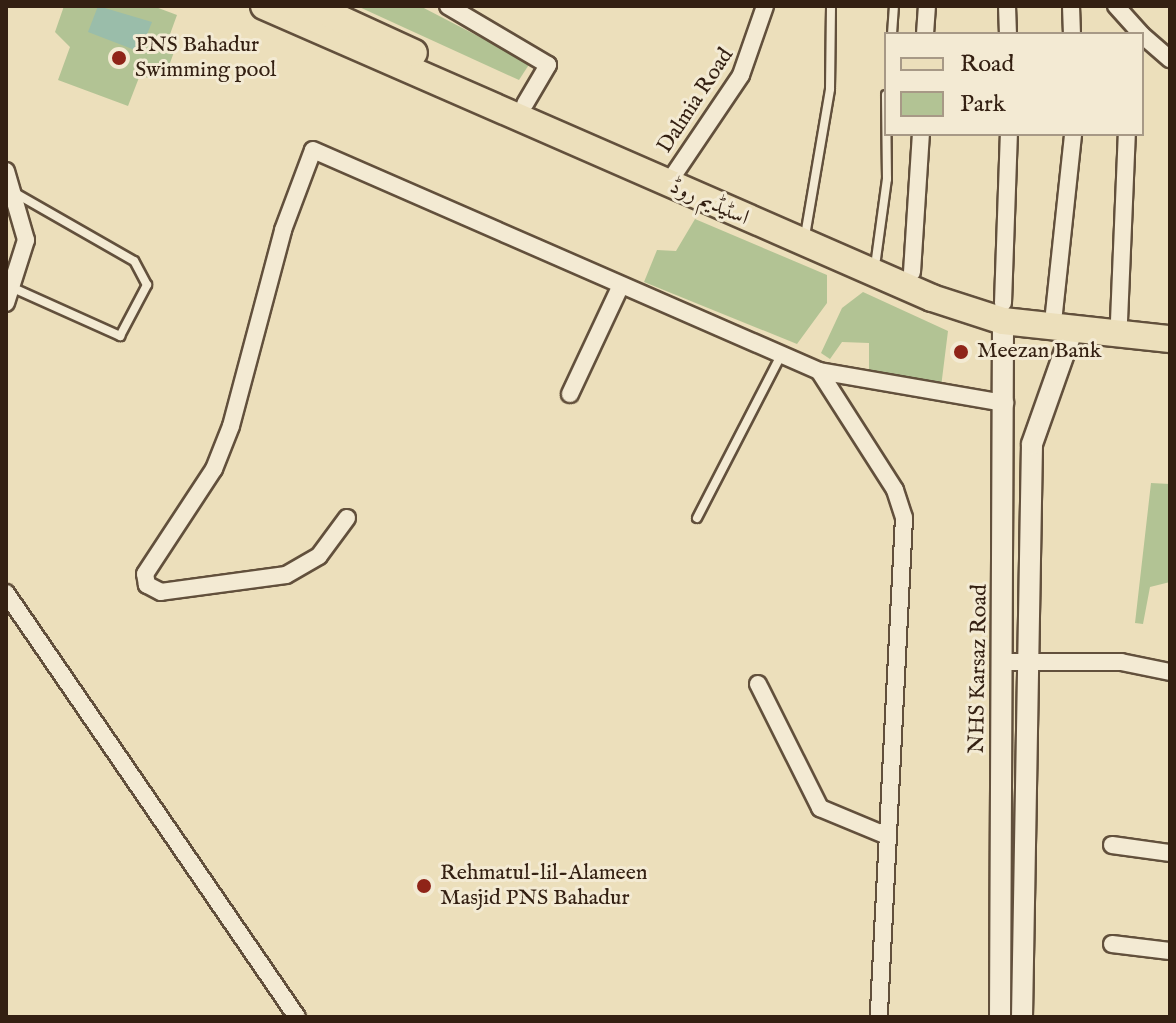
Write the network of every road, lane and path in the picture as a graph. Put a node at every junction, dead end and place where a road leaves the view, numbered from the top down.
1 (264, 6) edge
2 (312, 6) edge
3 (448, 6) edge
4 (765, 6) edge
5 (831, 6) edge
6 (894, 6) edge
7 (927, 6) edge
8 (1007, 6) edge
9 (1071, 6) edge
10 (1116, 6) edge
11 (892, 32) edge
12 (925, 32) edge
13 (1008, 32) edge
14 (1072, 32) edge
15 (1137, 32) edge
16 (1144, 38) edge
17 (1170, 59) edge
18 (525, 104) junction
19 (886, 136) edge
20 (921, 136) edge
21 (1009, 136) edge
22 (1073, 136) edge
23 (1127, 136) edge
24 (6, 171) edge
25 (675, 173) junction
26 (17, 194) junction
27 (806, 230) junction
28 (876, 259) junction
29 (912, 272) junction
30 (621, 285) junction
31 (9, 295) edge
32 (1003, 312) junction
33 (1119, 321) junction
34 (1063, 322) junction
35 (1170, 326) edge
36 (1170, 339) edge
37 (781, 355) junction
38 (819, 371) junction
39 (570, 394) dead end
40 (1005, 403) junction
41 (1006, 444) junction
42 (1032, 444) junction
43 (347, 518) dead end
44 (697, 518) dead end
45 (6, 593) edge
46 (1003, 662) junction
47 (1026, 663) junction
48 (1170, 672) edge
49 (758, 684) dead end
50 (885, 835) junction
51 (1112, 845) dead end
52 (1170, 853) edge
53 (1112, 944) dead end
54 (1170, 951) edge
55 (297, 1017) edge
56 (879, 1017) edge
57 (1000, 1017) edge
58 (1022, 1017) edge

1 - 32 main road, اسٹیڈیم روڈ
2 - 18 main road, اسٹیڈیم روڈ
3 - 18 street
4 - 25 street, Dalmia Road
5 - 27 lane
6 - 11 lane
7 - 12 street
8 - 13 street
9 - 14 street
10 - 15 street
16 - 17 street
18 - 25 main road, اسٹیڈیم روڈ
19 - 28 lane
20 - 29 street
21 - 32 street
22 - 34 street
23 - 33 street
24 - 26 street
25 - 27 main road, اسٹیڈیم روڈ
26 - 31 street
26 - 31 lane
27 - 28 main road, اسٹیڈیم روڈ
28 - 29 main road, اسٹیڈیم روڈ
29 - 32 main road, اسٹیڈیم روڈ
30 - 37 street
30 - 39 street
30 - 43 street
32 - 34 main road, اسٹیڈیم روڈ
32 - 40 street, NHS Karsaz Road
33 - 34 main road, اسٹیڈیم روڈ
33 - 35 main road, اسٹیڈیم روڈ
34 - 36 main road, اسٹیڈیم روڈ
34 - 42 street
37 - 38 street
37 - 44 lane
38 - 40 street
38 - 50 street
40 - 41 street, NHS Karsaz Road
41 - 42 street
41 - 46 street, NHS Karsaz Road
42 - 47 street
45 - 55 street
46 - 47 street
46 - 57 street, NHS Karsaz Road
47 - 48 street
47 - 58 street
49 - 50 street
50 - 56 street
51 - 52 street
53 - 54 street

